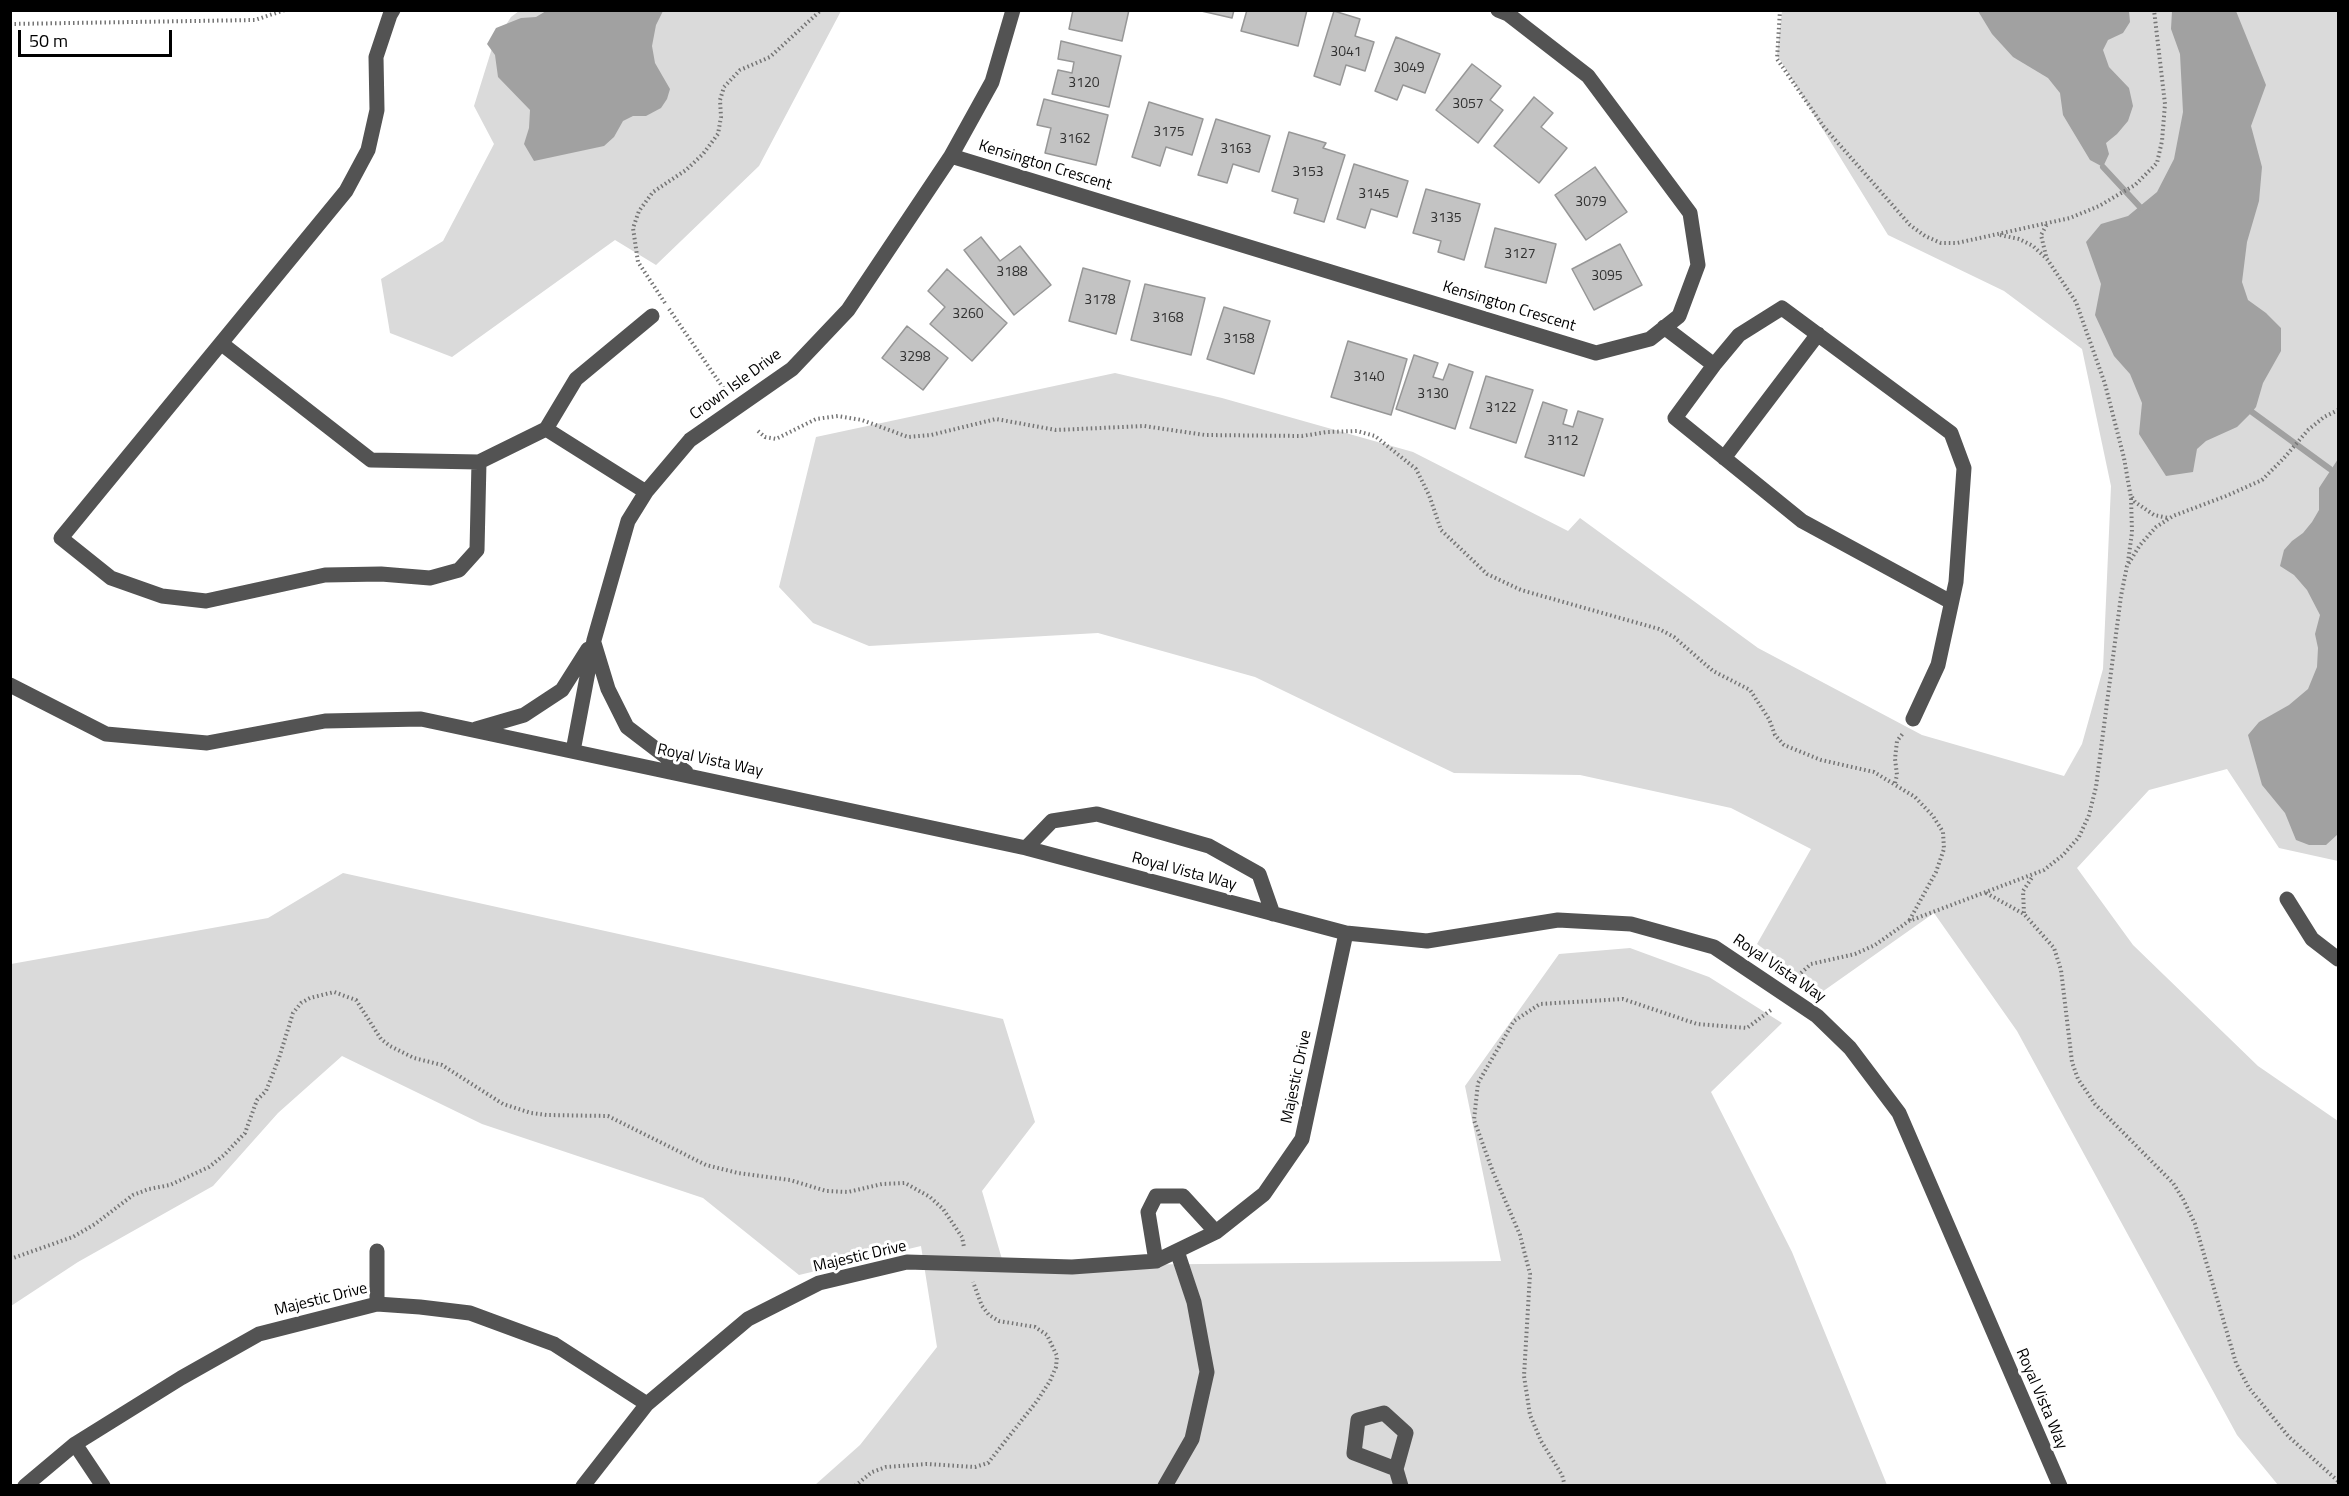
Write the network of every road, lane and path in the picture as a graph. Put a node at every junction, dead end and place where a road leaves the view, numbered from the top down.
1 (285, 10) edge
2 (393, 10) edge
3 (821, 10) edge
4 (1013, 10) edge
5 (1498, 10) edge
6 (1780, 10) edge
7 (2154, 10) edge
8 (10, 24) edge
9 (951, 156) junction
10 (2048, 223) junction
11 (1997, 235) junction
12 (2047, 259) junction
13 (652, 316) dead end
14 (1664, 327) junction
15 (1818, 334) junction
16 (222, 344) junction
17 (1714, 365) junction
18 (728, 395) dead end
19 (2338, 410) edge
20 (546, 429) junction
21 (758, 431) dead end
22 (1724, 458) junction
23 (479, 462) junction
24 (646, 492) junction
25 (2130, 494) junction
26 (2169, 518) junction
27 (2127, 566) junction
28 (1951, 602) junction
29 (594, 640) junction
30 (12, 689) edge
31 (1913, 719) joint
32 (473, 730) junction
33 (573, 751) junction
34 (690, 775) junction
35 (1895, 783) junction
36 (1026, 848) junction
37 (2035, 873) junction
38 (1982, 893) junction
39 (2287, 899) dead end
40 (1274, 914) junction
41 (2024, 914) junction
42 (1909, 921) junction
43 (1346, 933) junction
44 (2338, 959) edge
45 (1801, 973) dead end
46 (1771, 1010) dead end
47 (1216, 1232) junction
48 (964, 1248) dead end
49 (377, 1251) dead end
50 (1177, 1251) junction
51 (10, 1259) edge
52 (1156, 1261) junction
53 (973, 1281) dead end
54 (377, 1304) junction
55 (646, 1404) junction
56 (75, 1444) junction
57 (1396, 1469) dead end
58 (2338, 1480) edge
59 (25, 1485) edge
60 (103, 1485) edge
61 (583, 1485) edge
62 (855, 1485) edge
63 (1165, 1485) edge
64 (1401, 1485) edge
65 (1565, 1485) edge
66 (2060, 1485) edge

1 - 8 path
2 - 16 street
3 - 18 path
4 - 9 street, Crown Isle Drive
5 - 14 street, Kensington Crescent
6 - 11 path
7 - 10 path
9 - 14 street, Kensington Crescent
9 - 24 street, Crown Isle Drive
10 - 11 path
10 - 12 path
11 - 12 path
12 - 25 path
13 - 20 street
14 - 17 street
15 - 17 street
15 - 22 street
15 - 28 street
16 - 23 street
16 - 23 street
17 - 22 street
19 - 26 path
20 - 23 street
20 - 24 street
21 - 35 path
22 - 28 street
24 - 29 street, Crown Isle Drive
25 - 26 path
25 - 27 path
26 - 27 path
27 - 37 path
28 - 31 street
29 - 32 street
29 - 33 street, Crown Isle Drive
29 - 34 street
30 - 32 street, Royal Vista Way
31 - 35 path
32 - 33 street, Royal Vista Way
33 - 34 street, Royal Vista Way
34 - 36 street, Royal Vista Way
35 - 42 path
36 - 40 street, Royal Vista Way
36 - 40 street
37 - 38 path
37 - 41 path
38 - 41 path
38 - 42 path
39 - 44 street
40 - 43 street, Royal Vista Way
41 - 58 path
42 - 45 path
43 - 47 street, Majestic Drive
43 - 66 street, Royal Vista Way
46 - 65 path
47 - 50 street, Majestic Drive
47 - 52 street
48 - 51 path
49 - 54 street
50 - 52 street, Majestic Drive
50 - 63 street
52 - 55 street, Majestic Drive
53 - 62 path
54 - 55 street, Majestic Drive
54 - 56 street, Majestic Drive
55 - 61 street, Majestic Drive
56 - 59 street, Majestic Drive
56 - 60 street
57 - 64 street

